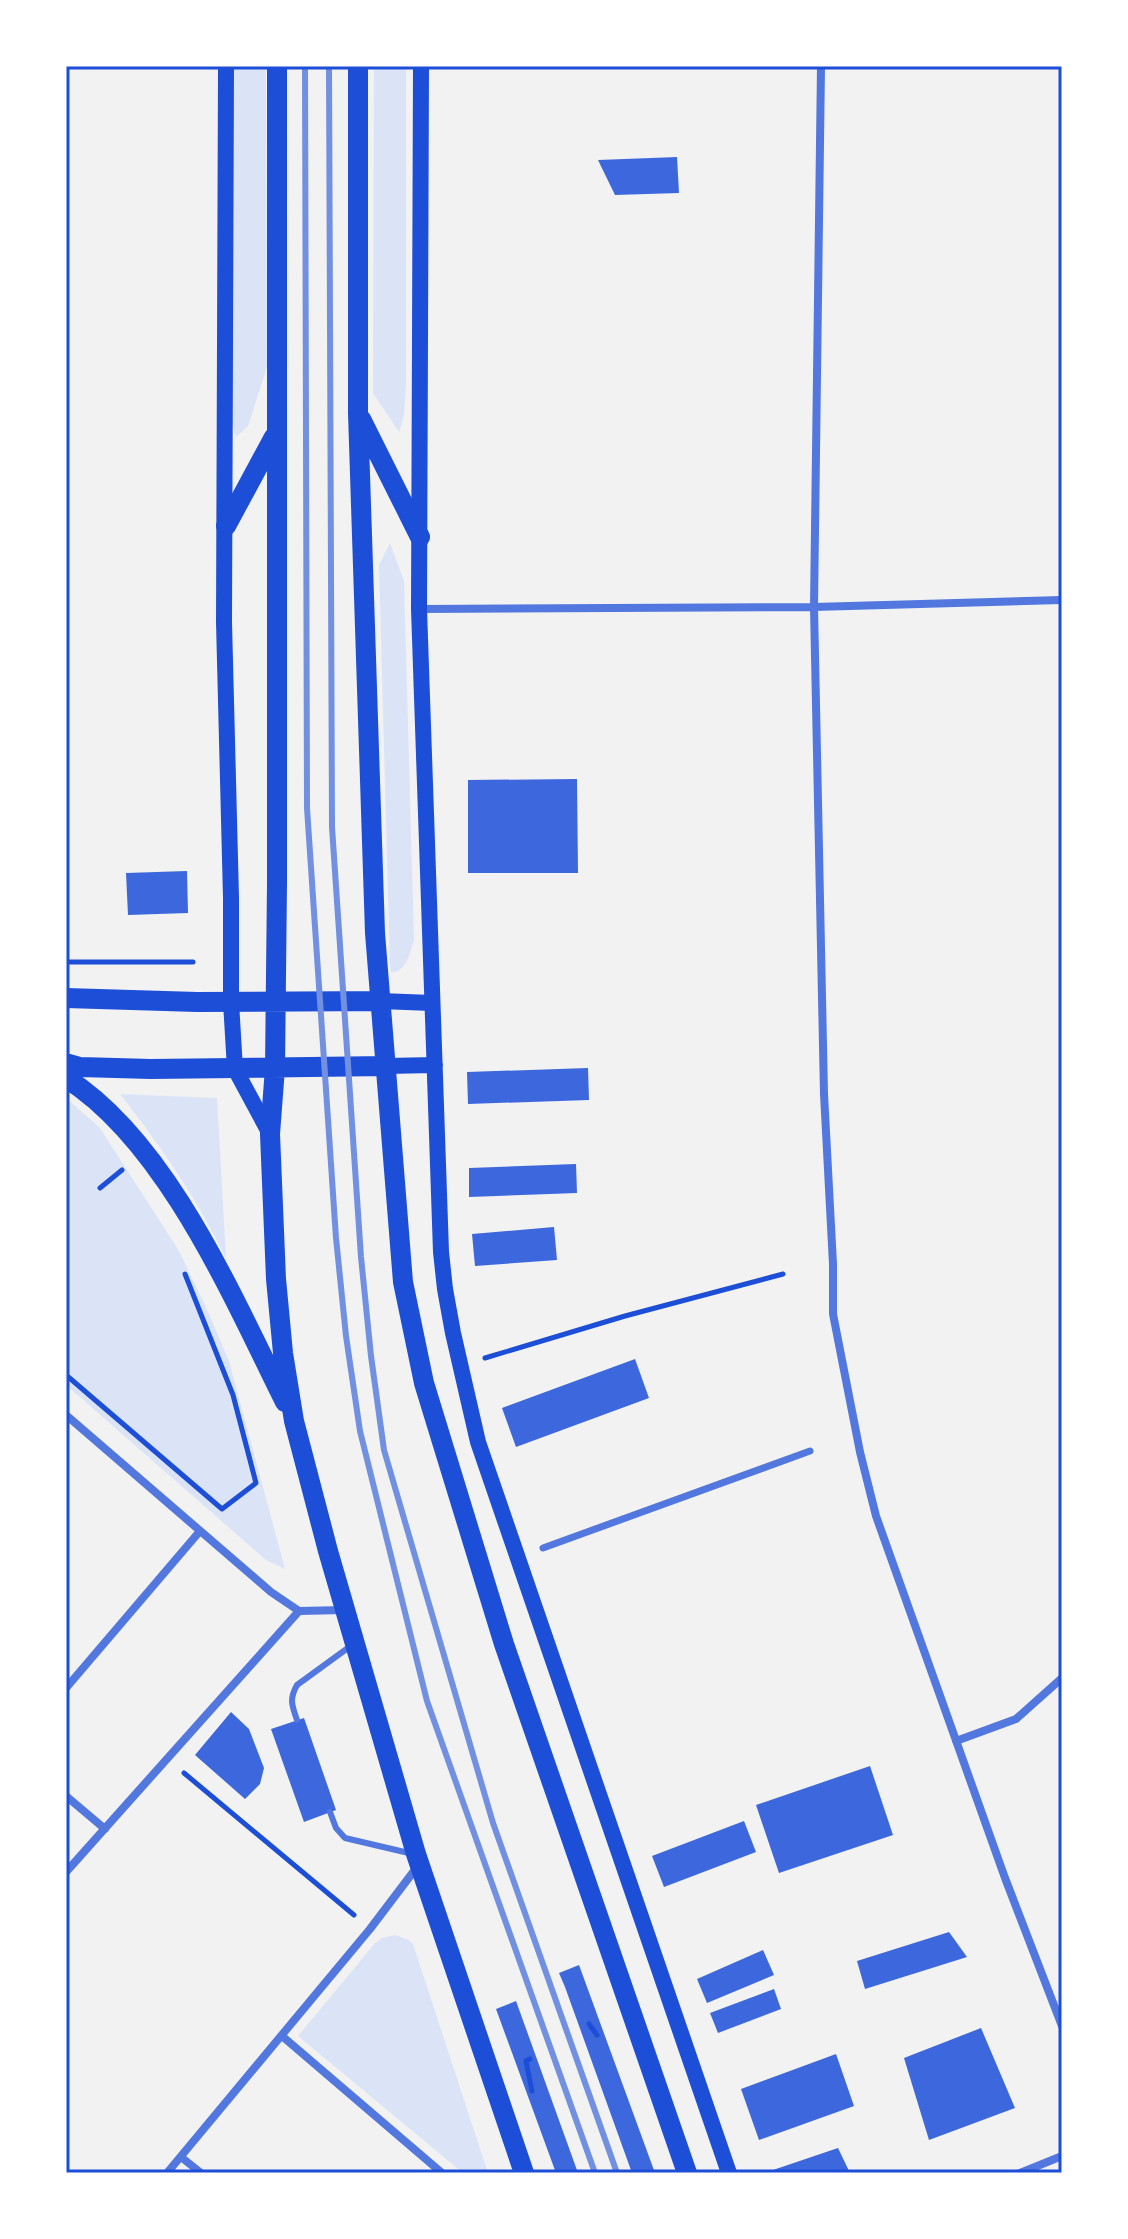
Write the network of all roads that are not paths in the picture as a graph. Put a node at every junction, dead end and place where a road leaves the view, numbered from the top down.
1 (226, 66) edge
2 (277, 66) edge
3 (358, 66) edge
4 (421, 66) edge
5 (821, 66) edge
6 (358, 413) junction
7 (275, 433) junction
8 (226, 526) junction
9 (420, 537) junction
10 (1062, 600) edge
11 (814, 607) junction
12 (419, 609) junction
13 (66, 998) edge
14 (276, 1001) junction
15 (380, 1001) junction
16 (231, 1002) junction
17 (432, 1003) junction
18 (66, 1063) edge
19 (435, 1065) junction
20 (386, 1066) junction
21 (275, 1068) junction
22 (235, 1069) junction
23 (66, 1078) edge
24 (270, 1134) junction
25 (66, 1415) edge
26 (294, 1421) junction
27 (810, 1451) dead end
28 (200, 1531) junction
29 (543, 1548) dead end
30 (345, 1610) junction
31 (299, 1611) junction
32 (355, 1643) junction
33 (1062, 1678) edge
34 (66, 1688) edge
35 (297, 1720) dead end
36 (956, 1741) junction
37 (66, 1796) edge
38 (330, 1812) dead end
39 (105, 1829) junction
40 (418, 1859) junction
41 (66, 1872) edge
42 (1062, 2026) edge
43 (282, 2036) junction
44 (1062, 2156) edge
45 (181, 2157) junction
46 (167, 2173) edge
47 (201, 2173) edge
48 (442, 2173) edge
49 (524, 2173) edge
50 (687, 2173) edge
51 (729, 2173) edge
52 (1020, 2173) edge

1 - 8 main road
2 - 7 main road
3 - 6 main road
4 - 9 main road
5 - 11 street
6 - 9 main road
6 - 15 main road
7 - 8 main road
7 - 14 main road
8 - 16 main road
9 - 12 main road
10 - 11 street
11 - 12 street
11 - 36 street
12 - 17 main road
13 - 16 main road
14 - 15 main road
14 - 16 main road
14 - 21 main road
15 - 17 main road
15 - 20 main road
16 - 22 main road
17 - 19 main road
18 - 22 main road
19 - 20 main road
19 - 51 main road
20 - 21 main road
20 - 50 main road
21 - 22 main road
21 - 24 main road
22 - 24 main road
23 - 26 main road
24 - 26 main road
25 - 28 street
26 - 30 main road
27 - 29 street
28 - 31 street
28 - 34 street
30 - 31 street
30 - 32 main road
31 - 39 street
32 - 35 lane
32 - 40 main road
33 - 36 street
36 - 42 street
37 - 39 street
38 - 40 lane
39 - 41 street
40 - 43 street
40 - 49 main road
43 - 45 street
43 - 48 street
44 - 52 street
45 - 46 street
45 - 47 street

